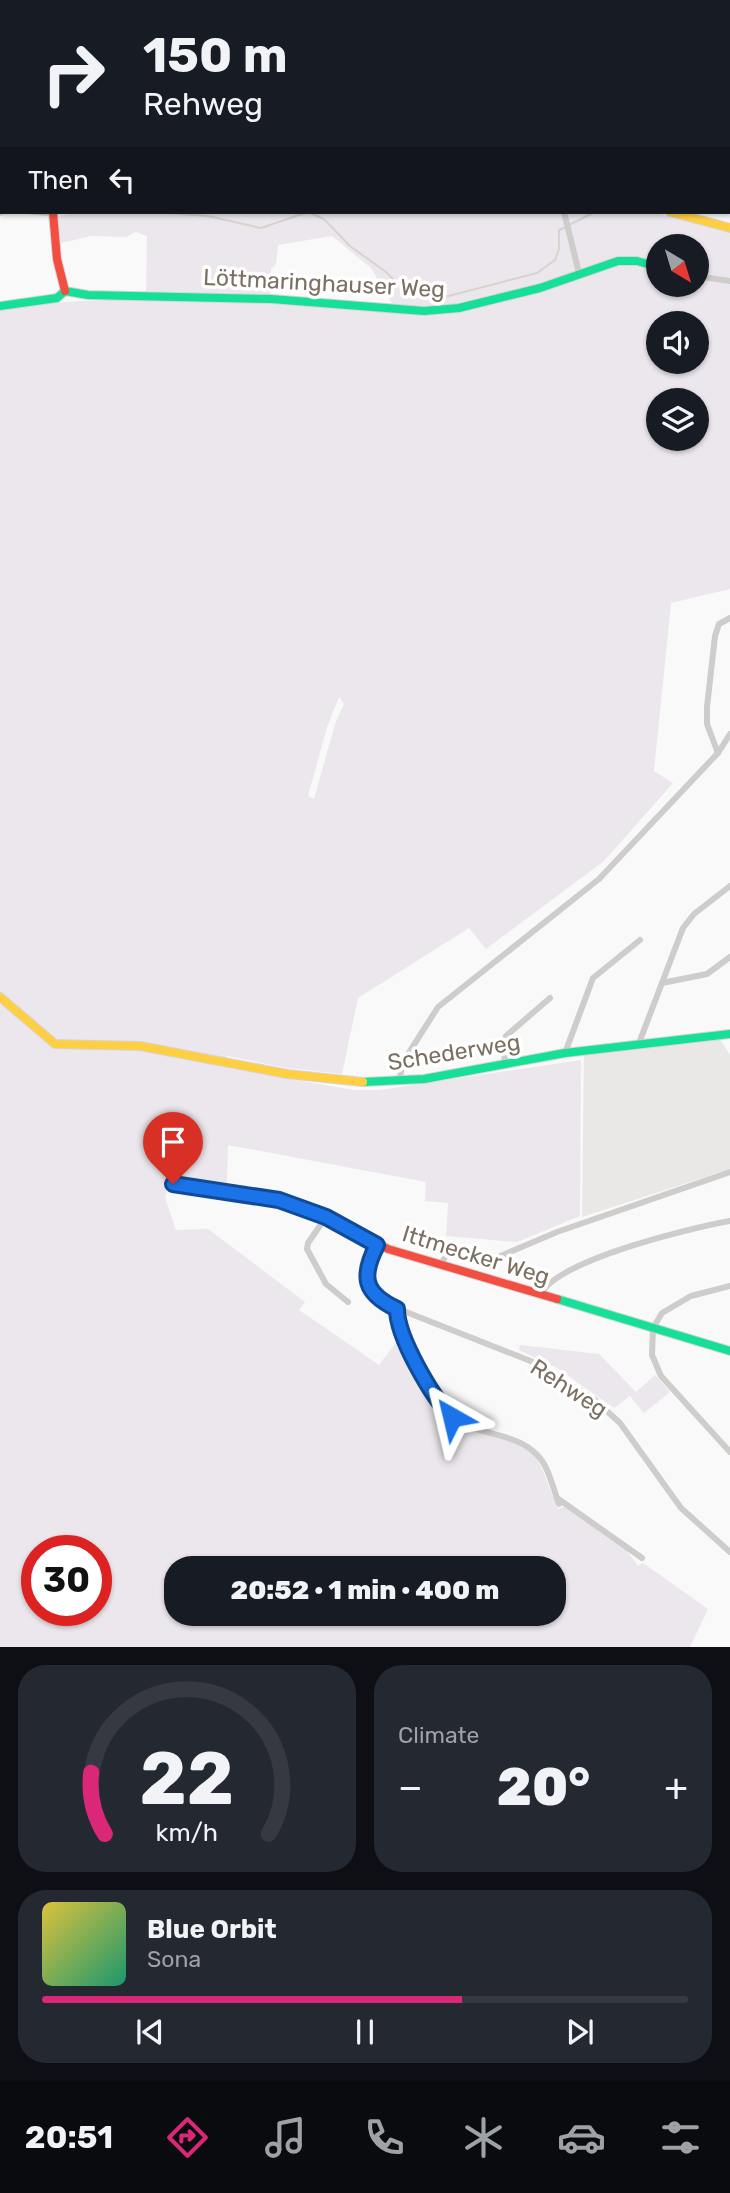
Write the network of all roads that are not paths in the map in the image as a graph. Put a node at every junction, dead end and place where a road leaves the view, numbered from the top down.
1 (53, 214) edge
2 (678, 214) edge
3 (564, 216) edge
4 (730, 228) edge
5 (646, 264) edge
6 (579, 273) junction
7 (709, 278) edge
8 (730, 281) edge
9 (65, 291) junction
10 (0, 306) edge
11 (730, 618) edge
12 (730, 734) edge
13 (718, 753) junction
14 (730, 886) edge
15 (640, 940) dead end
16 (730, 957) edge
17 (662, 983) junction
18 (0, 996) edge
19 (550, 999) dead end
20 (730, 1034) edge
21 (639, 1043) junction
22 (565, 1053) junction
23 (505, 1062) junction
24 (399, 1082) junction
25 (730, 1172) edge
26 (173, 1184) dead end
27 (326, 1217) junction
28 (730, 1221) edge
29 (377, 1245) junction
30 (440, 1265) junction
31 (730, 1286) edge
32 (541, 1294) junction
33 (348, 1302) dead end
34 (397, 1309) junction
35 (653, 1328) junction
36 (730, 1351) edge
37 (730, 1451) edge
38 (730, 1552) edge
39 (642, 1559) dead end

1 - 9 street
2 - 4 street
3 - 6 street
5 - 6 street, Löttmaringhauser Weg
6 - 9 street, Löttmaringhauser Weg
7 - 8 street
9 - 10 street
11 - 13 street
12 - 13 street
13 - 24 street
14 - 17 street
15 - 22 street
16 - 17 street
17 - 21 street
18 - 24 street, Schederweg
19 - 23 street
20 - 21 street, Schederweg
21 - 22 street, Schederweg
22 - 23 street, Schederweg
23 - 24 street, Schederweg
25 - 30 street
26 - 27 street, Ittmecker Weg
27 - 29 street, Ittmecker Weg
27 - 33 street
28 - 32 street
29 - 30 street, Ittmecker Weg
29 - 34 street, Rehweg
30 - 32 street, Ittmecker Weg
31 - 35 street
32 - 35 street, Ittmecker Weg
34 - 38 street, Rehweg
34 - 39 street
35 - 36 street, Ittmecker Weg
35 - 37 street

